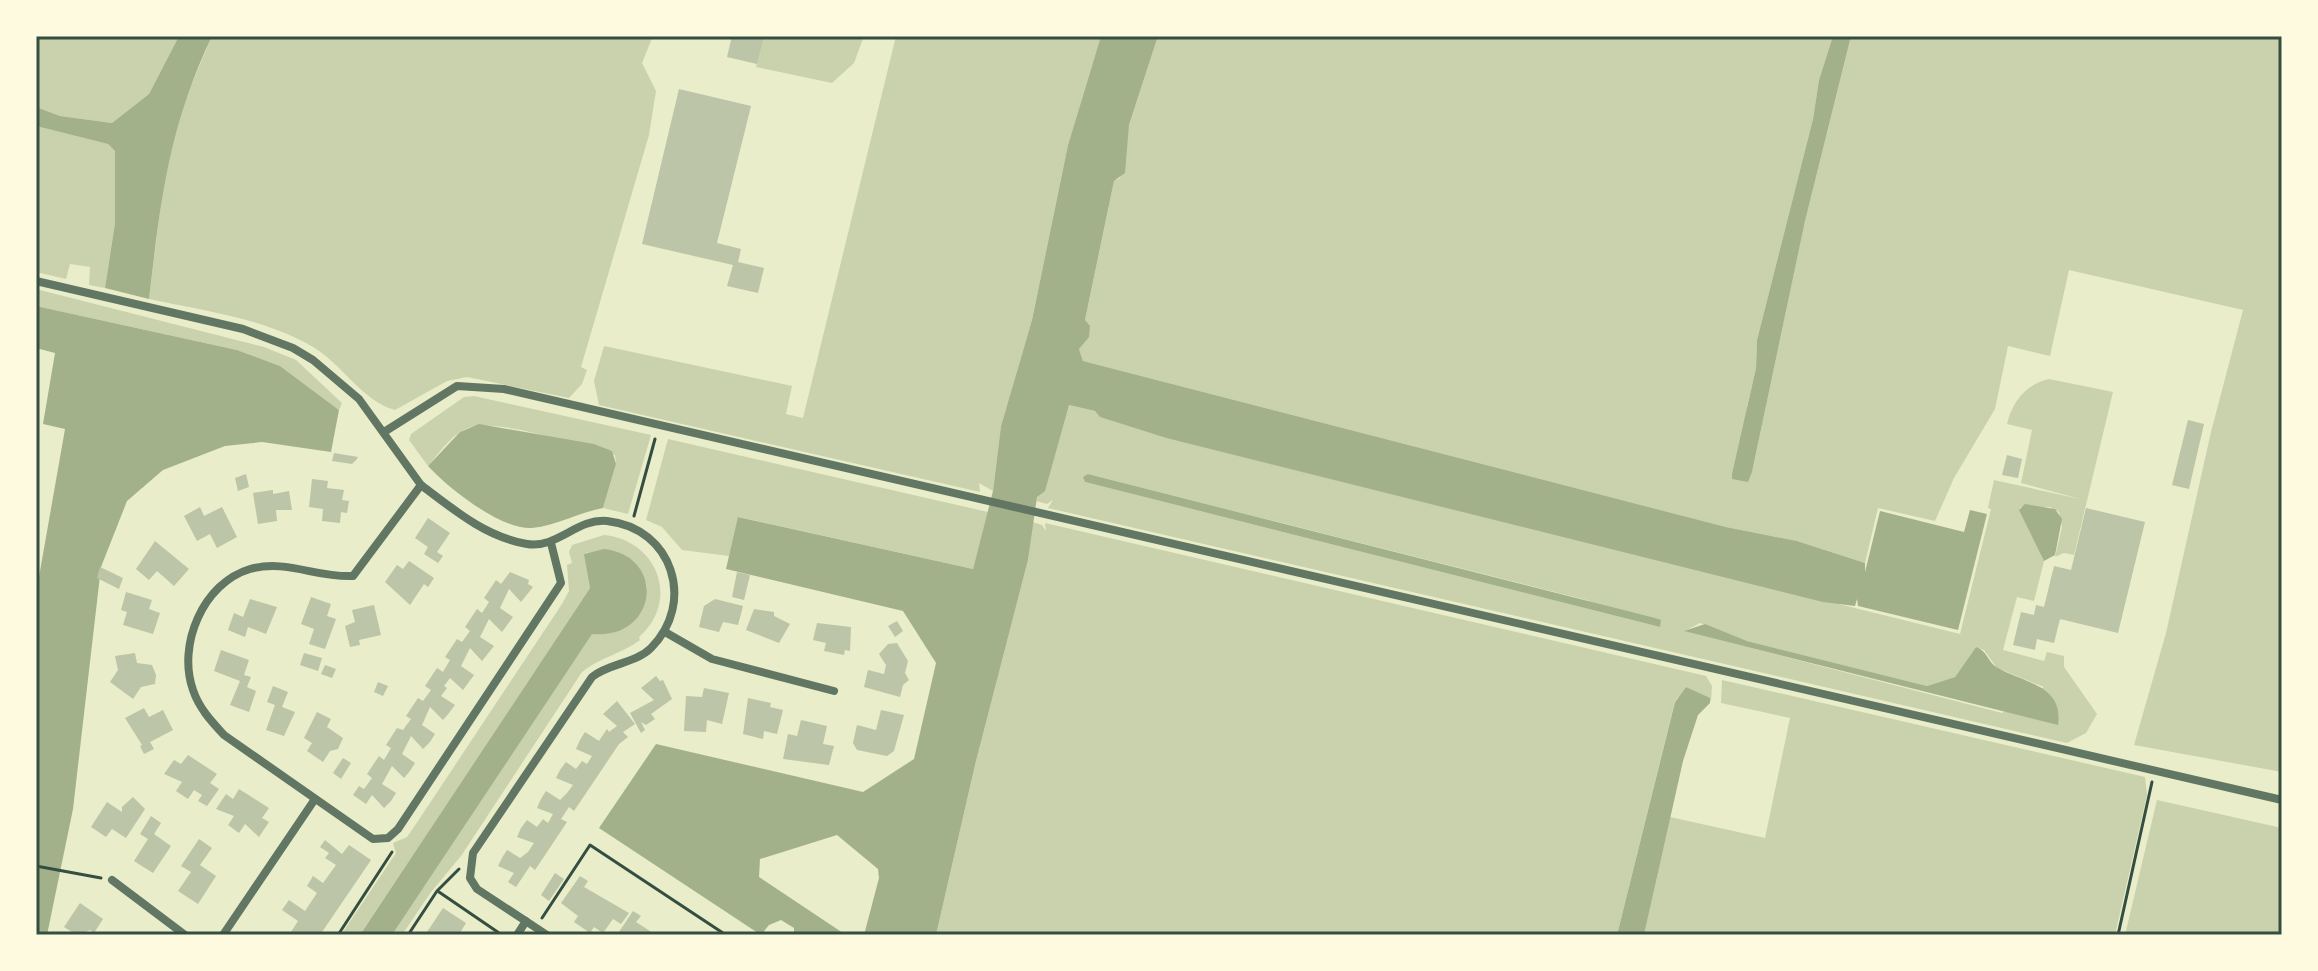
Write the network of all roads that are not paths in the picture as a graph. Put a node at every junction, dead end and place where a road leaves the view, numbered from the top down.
1 (36, 281) edge
2 (384, 432) junction
3 (421, 485) junction
4 (551, 543) junction
5 (665, 632) junction
6 (834, 691) dead end
7 (315, 799) junction
8 (2282, 800) edge
9 (112, 880) road end
10 (526, 921) junction
11 (185, 935) edge
12 (223, 935) edge
13 (517, 935) edge
14 (547, 935) edge

1 - 2 street
2 - 3 street
2 - 8 street
3 - 4 street
3 - 7 street
4 - 5 street
4 - 7 street
5 - 6 street
5 - 10 street
7 - 12 street
9 - 11 street
10 - 13 street
10 - 14 street

